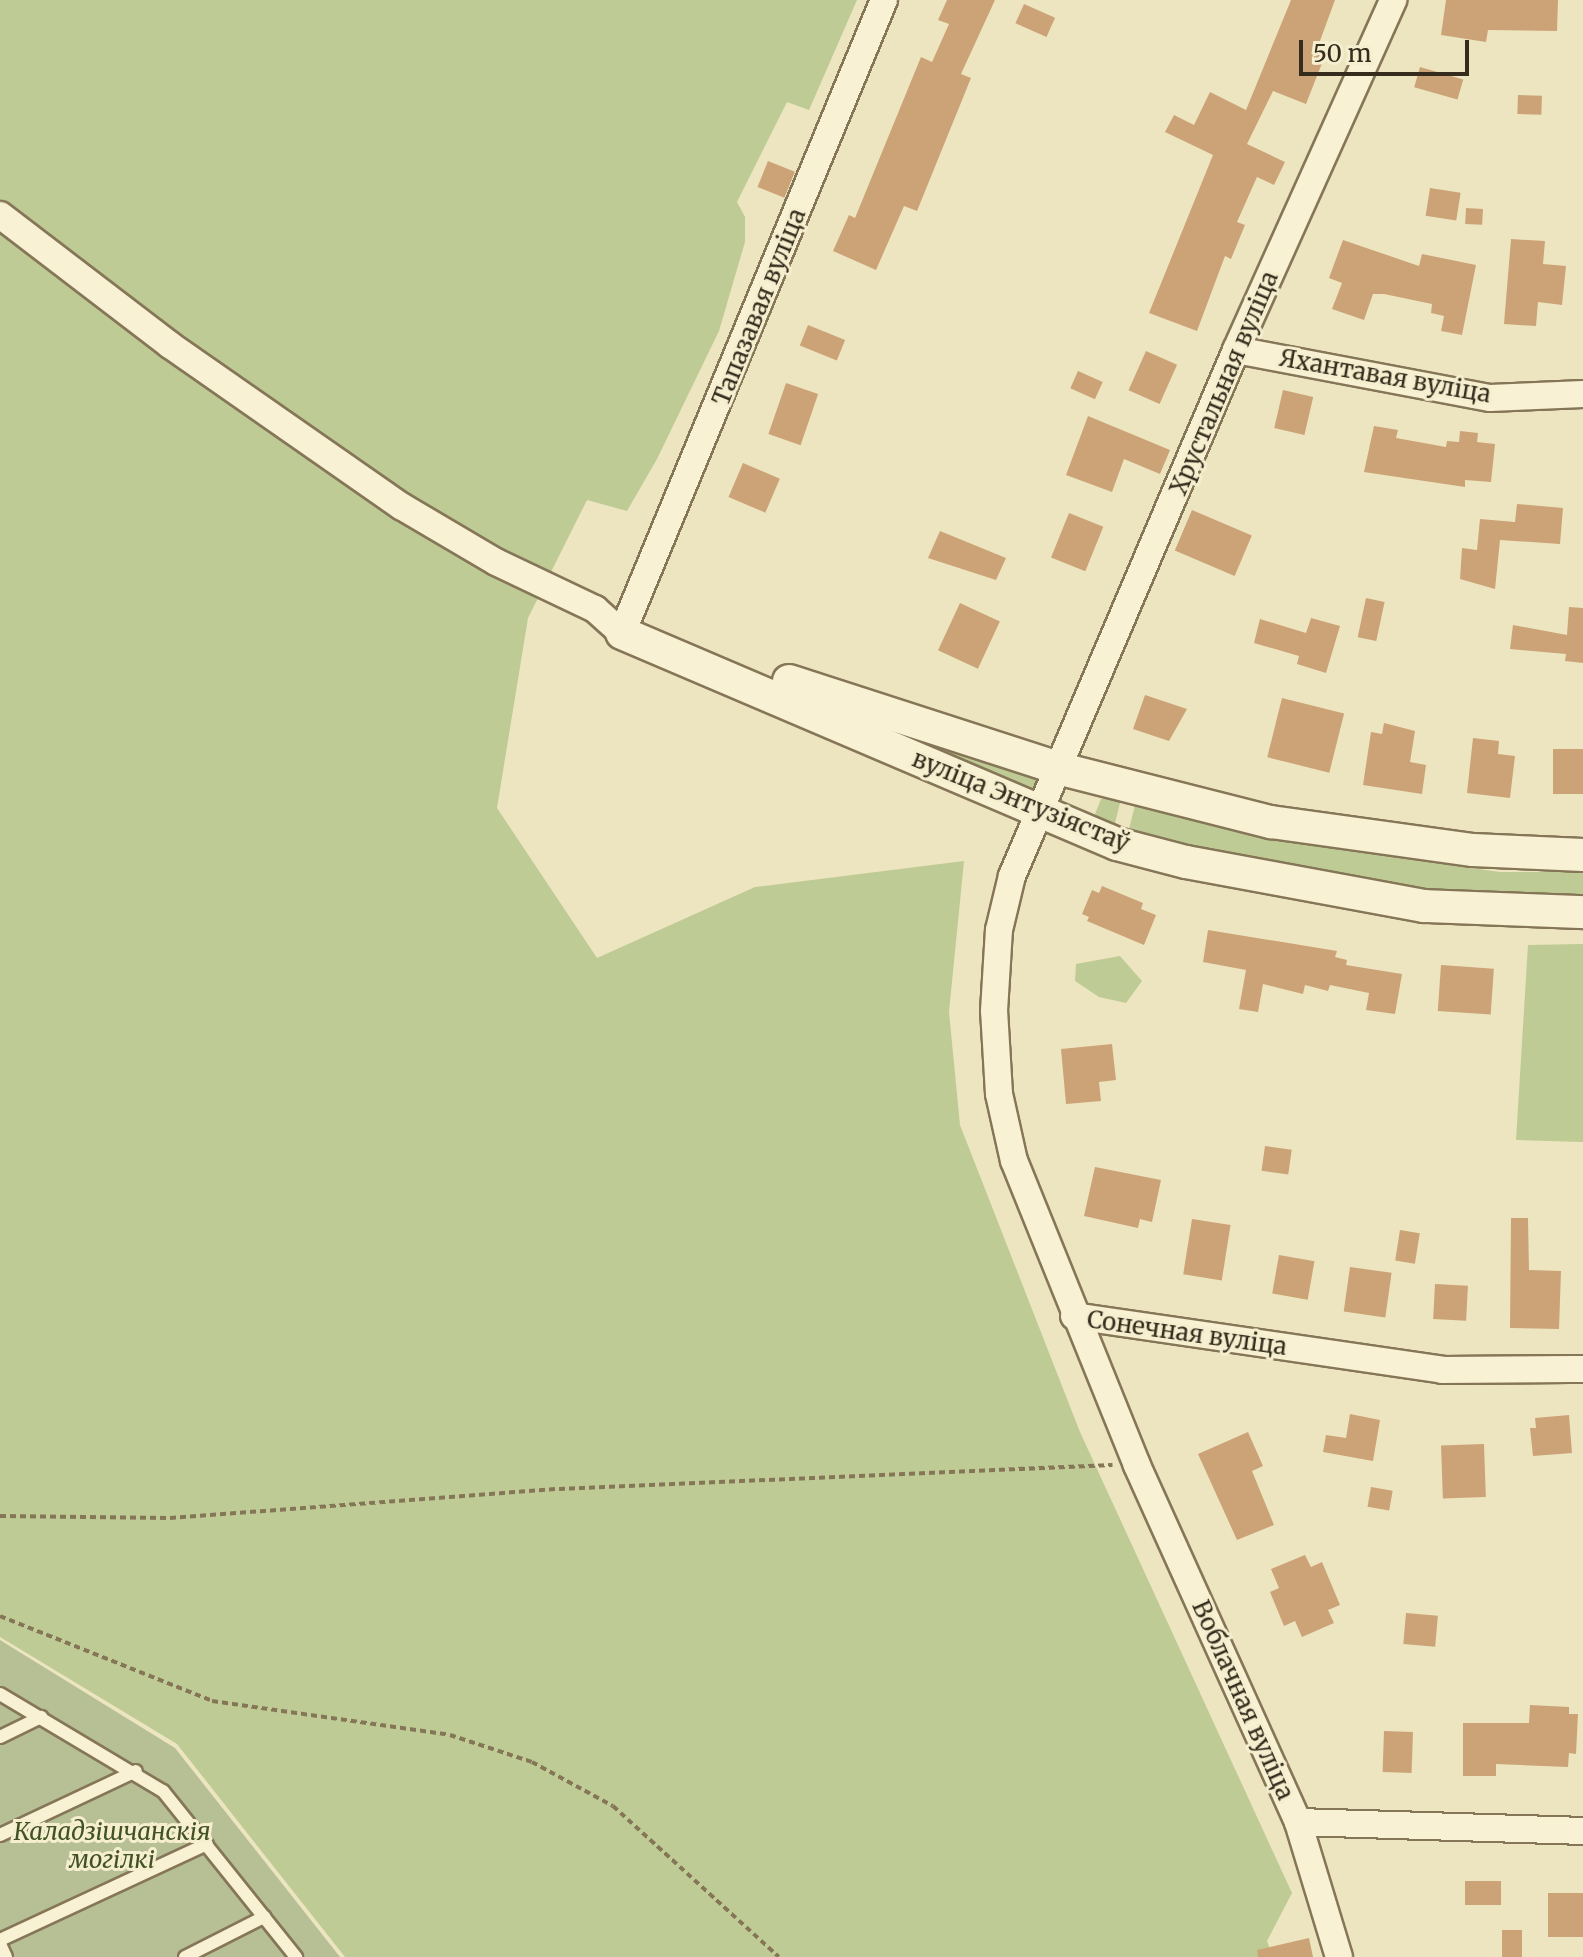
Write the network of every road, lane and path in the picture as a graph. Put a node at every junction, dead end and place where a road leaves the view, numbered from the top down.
1 (884, 0) edge
2 (1393, 0) edge
3 (0, 215) edge
4 (1236, 350) junction
5 (1583, 394) edge
6 (628, 623) junction
7 (1061, 769) junction
8 (1042, 814) junction
9 (1583, 855) edge
10 (1583, 912) edge
11 (1074, 1316) junction
12 (1583, 1369) edge
13 (1137, 1465) junction
14 (0, 1516) edge
15 (0, 1616) edge
16 (0, 1694) edge
17 (41, 1717) junction
18 (0, 1737) edge
19 (136, 1771) junction
20 (1298, 1822) junction
21 (1583, 1831) edge
22 (0, 1835) edge
23 (207, 1844) junction
24 (264, 1917) junction
25 (0, 1942) edge
26 (6, 1957) edge
27 (185, 1957) edge
28 (296, 1957) edge
29 (779, 1957) edge
30 (1339, 1957) edge

1 - 6 street, Тапазавая вуліца
2 - 4 street, Хрустальная вуліца
3 - 6 street
4 - 5 street, Яхантавая вуліца
4 - 7 street, Хрустальная вуліца
6 - 7 street, вуліца Энтузіястаў
6 - 8 street, вуліца Энтузіястаў
7 - 8 street, Хрустальная вуліца
7 - 9 street, вуліца Энтузіястаў
8 - 10 street, вуліца Энтузіястаў
8 - 11 street, Сонечная вуліца
11 - 12 street, Сонечная вуліца
11 - 13 street, Воблачная вуліца
13 - 14 path
13 - 20 street, Воблачная вуліца
15 - 29 path
16 - 17 lane
17 - 18 lane
17 - 19 lane
19 - 22 lane
19 - 23 lane
20 - 21 street, Воблачная вуліца
20 - 30 street
23 - 24 lane
23 - 25 lane
24 - 27 lane
24 - 28 lane
25 - 26 lane

